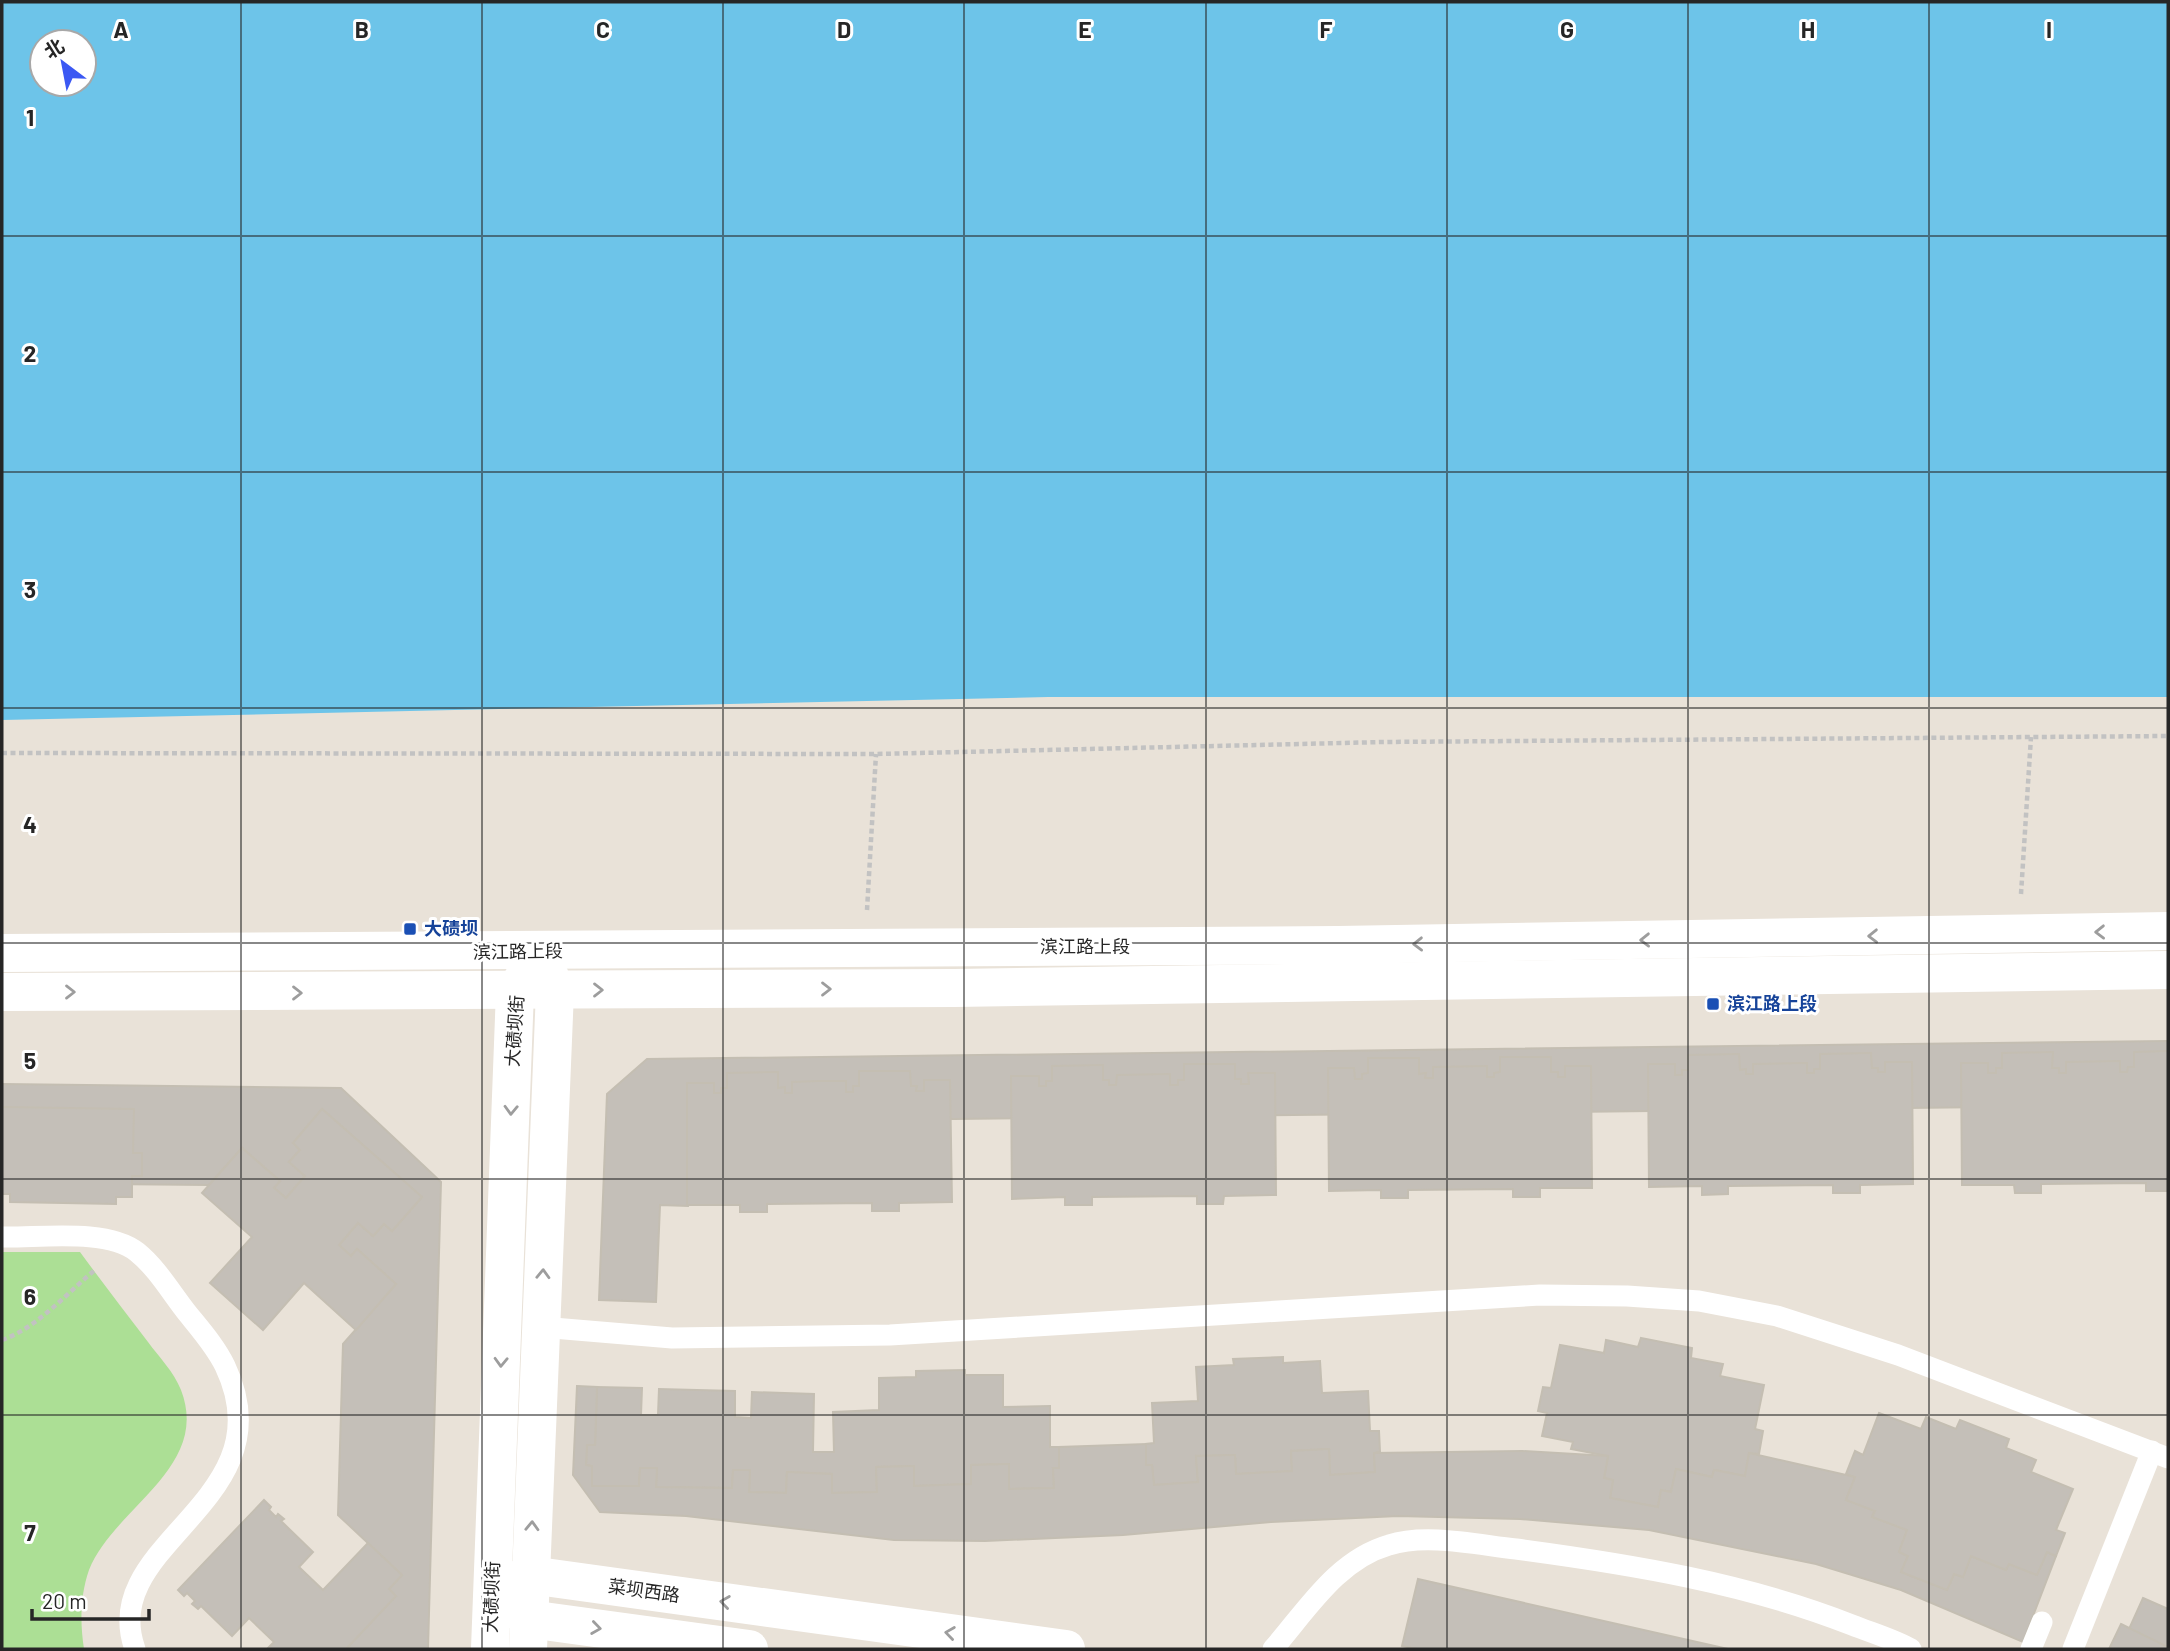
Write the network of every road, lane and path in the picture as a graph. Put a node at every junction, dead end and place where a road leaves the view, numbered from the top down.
1 (2168, 736) edge
2 (2031, 737) junction
3 (2, 753) edge
4 (876, 754) junction
5 (2168, 930) edge
6 (2018, 934) junction
7 (864, 949) junction
8 (541, 951) junction
9 (2, 953) edge
10 (2168, 970) edge
11 (555, 990) junction
12 (515, 991) junction
13 (2, 992) edge
14 (2, 1237) edge
15 (125, 1245) junction
16 (541, 1327) junction
17 (2, 1340) edge
18 (2160, 1454) edge
19 (530, 1575) junction
20 (492, 1589) junction
21 (2042, 1622) dead end
22 (528, 1634) edge
23 (135, 1649) edge
24 (490, 1649) edge
25 (749, 1649) edge
26 (1066, 1649) edge
27 (1273, 1649) edge
28 (1911, 1649) edge
29 (2031, 1649) edge
30 (2073, 1649) edge

1 - 2 path
2 - 4 path
2 - 6 path
3 - 4 path
4 - 7 path
5 -> 6 main road, 滨江路上段
6 -> 7 main road, 滨江路上段
7 - 8 main road, 滨江路上段
8 - 9 main road, 滨江路上段
8 - 11 main road, 大碛坝街
8 - 12 main road, 大碛坝街
11 -> 10 main road
11 - 12 main road
16 -> 11 main road, 大碛坝街
13 -> 12 main road
12 -> 20 main road, 大碛坝街
14 - 15 lane
15 - 17 path
15 - 23 lane
16 - 18 lane
19 -> 16 main road, 大碛坝街
18 - 30 lane
19 - 20 main road, 菜坝西路
19 - 22 main road, 大碛坝街
26 -> 19 main road, 菜坝西路
20 - 22 main road
20 - 24 main road, 大碛坝街
21 - 29 lane
22 -> 25 main road
27 - 28 lane

